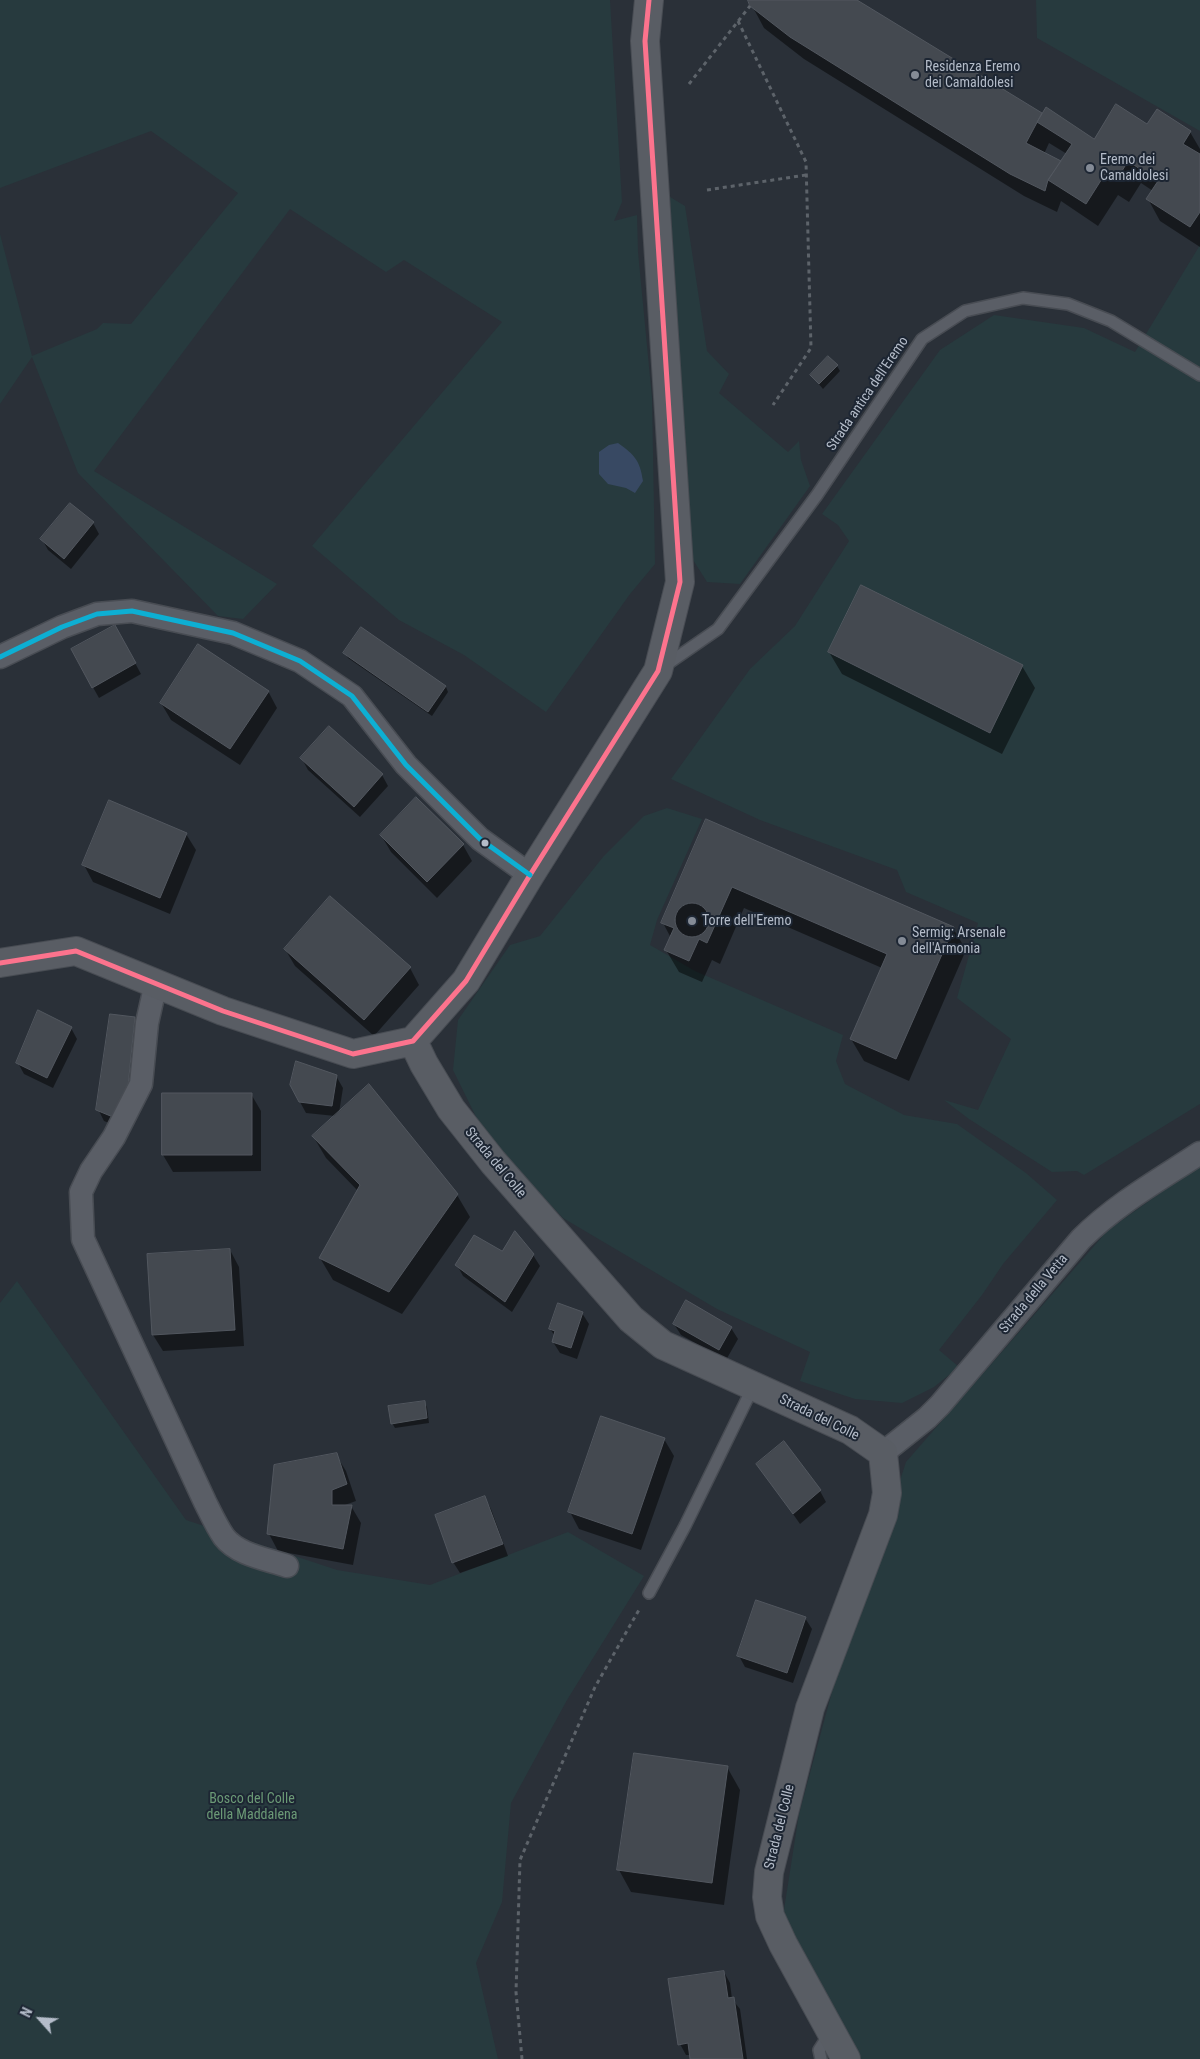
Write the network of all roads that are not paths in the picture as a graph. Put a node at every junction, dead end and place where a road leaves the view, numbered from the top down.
1 (648, 0) edge
2 (1200, 375) edge
3 (0, 658) edge
4 (658, 671) junction
5 (530, 875) junction
6 (0, 963) edge
7 (156, 983) junction
8 (413, 1041) junction
9 (1200, 1153) edge
10 (753, 1387) junction
11 (883, 1453) junction
12 (287, 1566) dead end
13 (649, 1593) road end
14 (831, 2032) junction
15 (821, 2059) edge
16 (846, 2059) edge

1 - 4 street
2 - 4 lane, Strada antica dell'Eremo
3 - 5 street
4 - 5 street
5 - 8 street
6 - 7 street
7 - 8 street
7 - 12 street
8 - 10 street, Strada del Colle
9 - 11 street, Strada della Vetta
10 - 11 street, Strada del Colle
10 - 13 lane
11 - 14 street, Strada del Colle
14 - 15 lane
14 - 16 street, Strada del Colle

